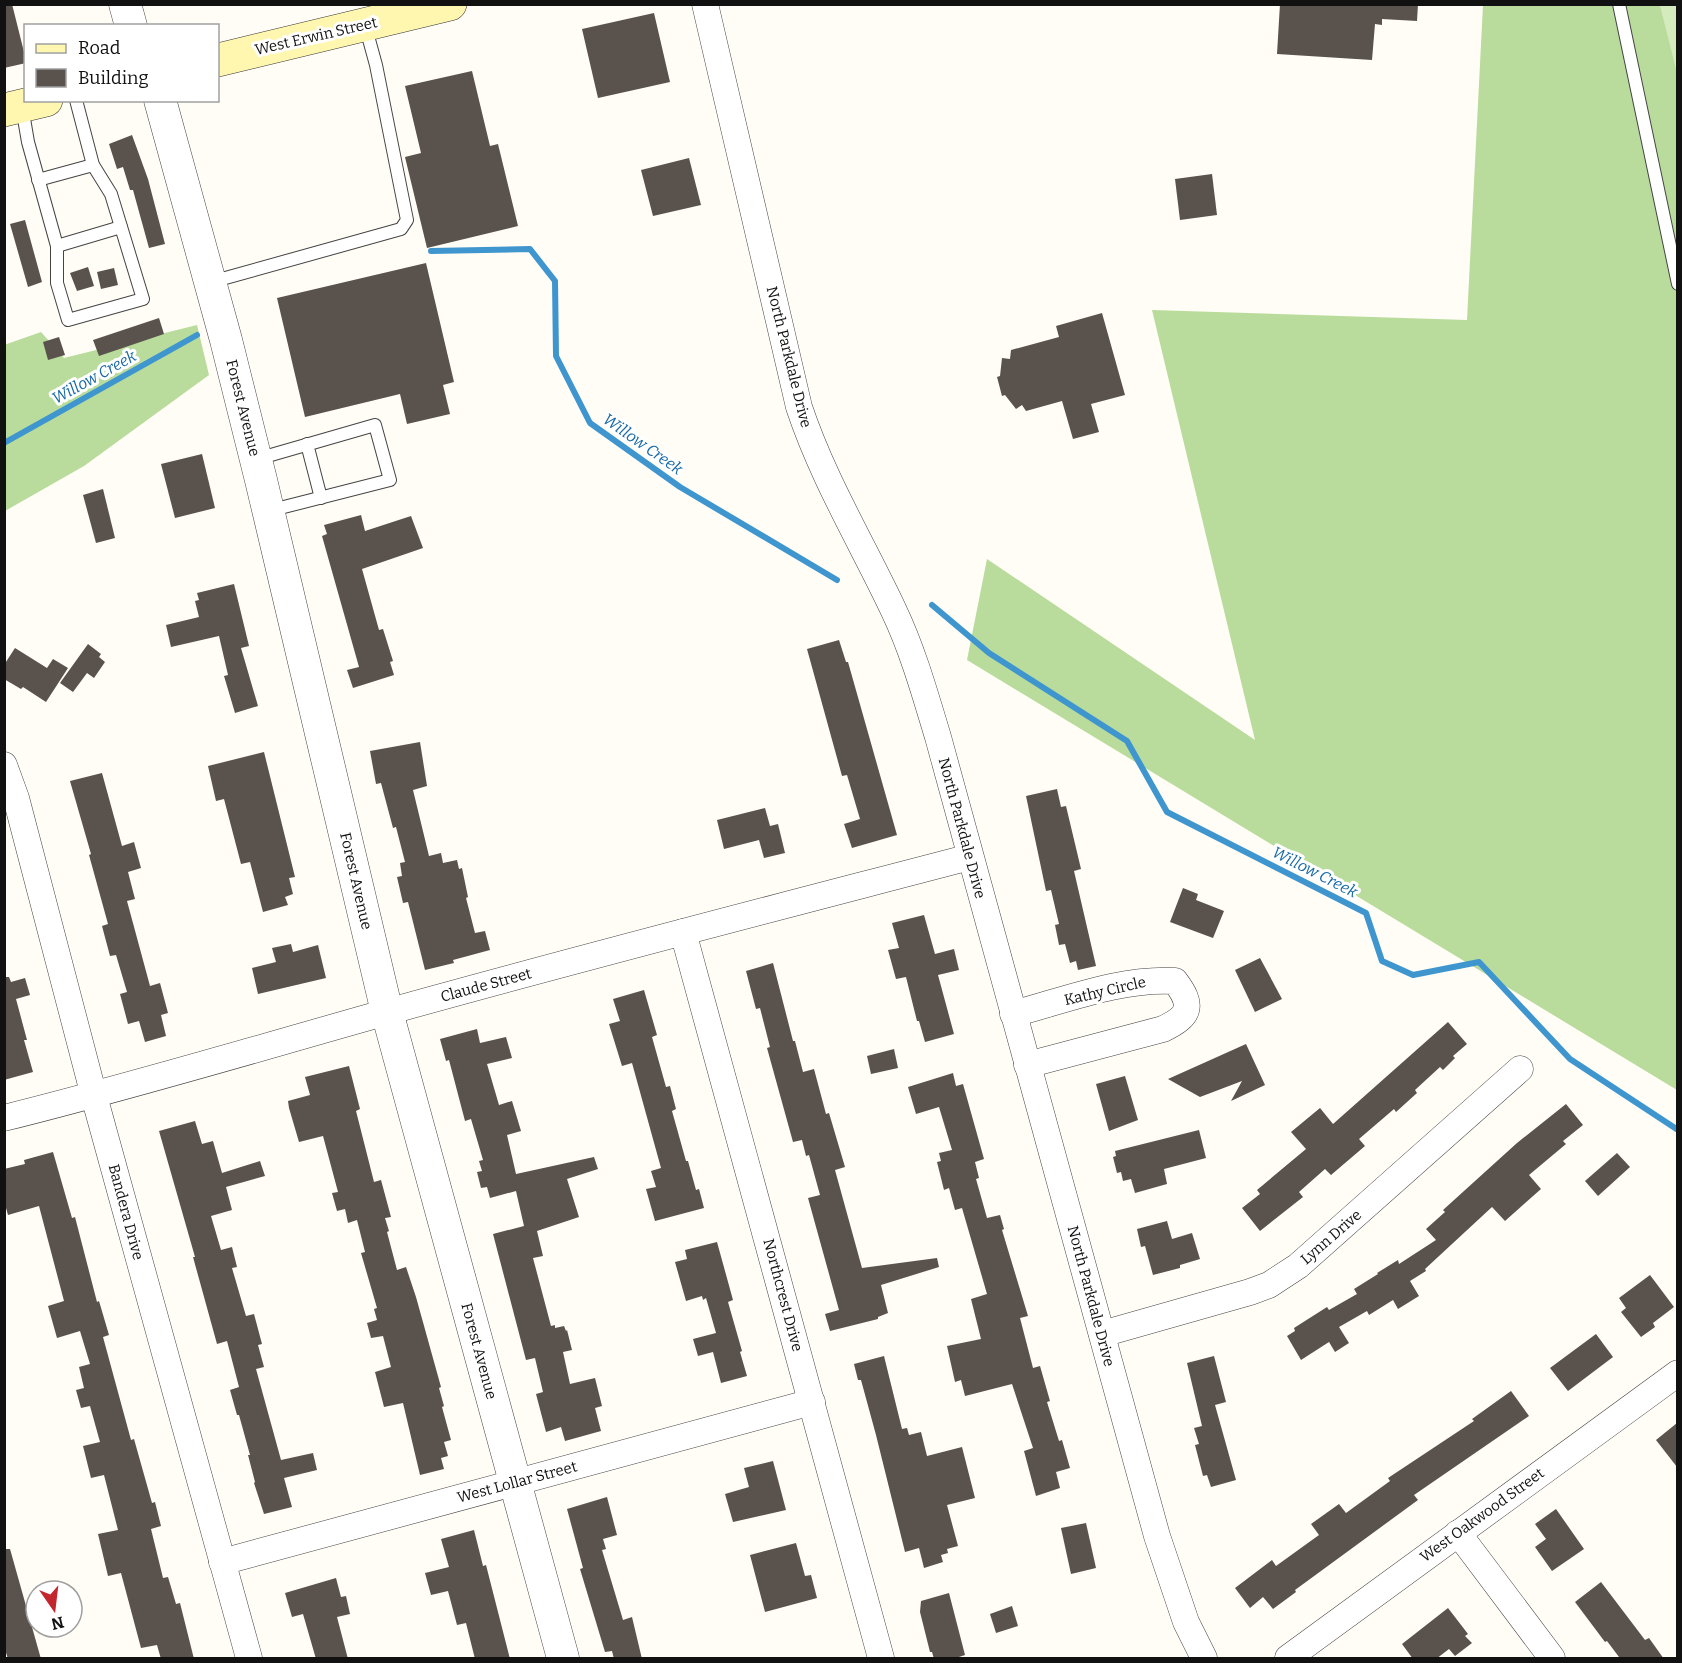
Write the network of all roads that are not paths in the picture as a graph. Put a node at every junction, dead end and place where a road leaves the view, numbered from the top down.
1 (125, 4) edge
2 (450, 4) edge
3 (705, 4) edge
4 (1619, 4) edge
5 (130, 24) edge
6 (365, 25) junction
7 (219, 60) edge
8 (77, 102) edge
9 (161, 102) edge
10 (24, 106) edge
11 (93, 165) junction
12 (38, 180) junction
13 (122, 227) junction
14 (57, 246) junction
15 (210, 282) junction
16 (1677, 284) edge
17 (307, 444) junction
18 (256, 459) junction
19 (321, 498) junction
20 (268, 511) junction
21 (4, 765) edge
22 (970, 857) junction
23 (682, 932) junction
24 (387, 1012) junction
25 (1013, 1014) junction
26 (1027, 1065) junction
27 (1520, 1069) dead end
28 (94, 1095) junction
29 (4, 1118) edge
30 (1102, 1334) junction
31 (1677, 1373) edge
32 (812, 1402) junction
33 (514, 1483) junction
34 (1458, 1533) junction
35 (222, 1562) junction
36 (249, 1659) edge
37 (563, 1659) edge
38 (881, 1659) edge
39 (1204, 1659) edge
40 (1288, 1659) edge
41 (1552, 1659) edge

1 - 5 street
2 - 6 main road, West Erwin Street
3 - 22 street, North Parkdale Drive
4 - 16 lane
6 - 7 main road, West Erwin Street
6 - 15 lane
8 - 11 lane
9 - 15 street, Forest Avenue
10 - 12 lane
11 - 12 lane
11 - 13 lane
12 - 14 lane
13 - 14 lane
13 - 14 lane
15 - 18 street, Forest Avenue
17 - 18 lane
17 - 19 lane
17 - 19 lane
18 - 20 street, Forest Avenue
19 - 20 lane
20 - 24 street, Forest Avenue
21 - 28 street, Bandera Drive
22 - 23 street, Claude Street
22 - 25 street, North Parkdale Drive
23 - 24 street, Claude Street
23 - 32 street, Northcrest Drive
24 - 28 street, Claude Street
24 - 33 street, Forest Avenue
25 - 26 street, North Parkdale Drive
25 - 26 street, Kathy Circle
26 - 30 street, North Parkdale Drive
27 - 30 street, Lynn Drive
28 - 29 street, Claude Street
28 - 35 street, Bandera Drive
30 - 39 street, North Parkdale Drive
31 - 34 street, West Oakwood Street
32 - 33 street, West Lollar Street
32 - 38 street, Northcrest Drive
33 - 35 street, West Lollar Street
33 - 37 street, Forest Avenue
34 - 40 street, West Oakwood Street
34 - 41 street
35 - 36 street, Bandera Drive

